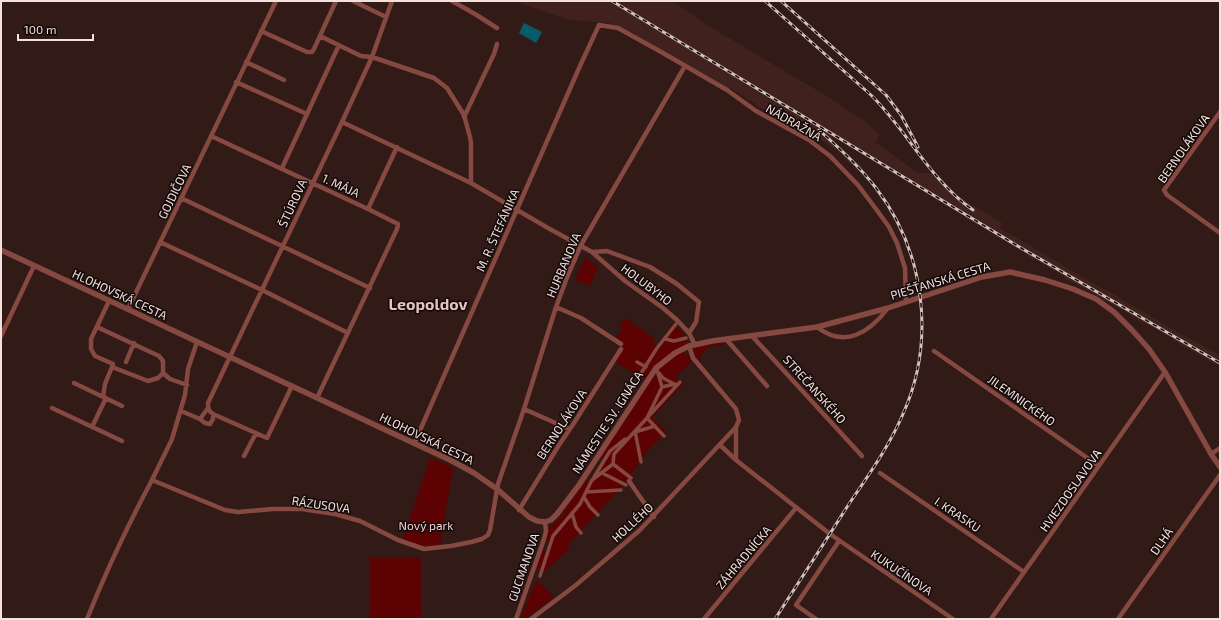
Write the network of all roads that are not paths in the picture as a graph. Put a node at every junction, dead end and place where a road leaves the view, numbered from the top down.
1 (276, 1) edge
2 (336, 1) edge
3 (353, 1) edge
4 (392, 1) edge
5 (452, 1) edge
6 (386, 17) junction
7 (599, 26) joint
8 (497, 28) dead end
9 (261, 31) junction
10 (320, 36) junction
11 (497, 44) dead end
12 (339, 45) junction
13 (372, 57) junction
14 (246, 62) junction
15 (685, 66) junction
16 (284, 80) dead end
17 (236, 82) junction
18 (1220, 112) edge
19 (307, 114) junction
20 (464, 117) junction
21 (342, 122) junction
22 (211, 136) junction
23 (397, 147) junction
24 (282, 168) junction
25 (313, 182) junction
26 (471, 183) junction
27 (181, 198) junction
28 (368, 209) junction
29 (517, 210) junction
30 (1220, 233) edge
31 (160, 242) junction
32 (581, 245) junction
33 (284, 246) junction
34 (1, 250) edge
35 (592, 252) junction
36 (34, 266) junction
37 (370, 288) junction
38 (262, 290) junction
39 (109, 301) junction
40 (906, 302) junction
41 (556, 307) junction
42 (888, 308) junction
43 (128, 309) junction
44 (676, 324) dead end
45 (97, 327) junction
46 (817, 327) junction
47 (348, 333) junction
48 (1, 336) edge
49 (687, 336) junction
50 (752, 336) junction
51 (665, 339) junction
52 (726, 339) junction
53 (197, 342) junction
54 (134, 344) junction
55 (692, 345) junction
56 (934, 350) dead end
57 (230, 357) junction
58 (126, 362) dead end
59 (637, 362) dead end
60 (649, 362) junction
61 (112, 367) junction
62 (646, 367) junction
63 (654, 367) dead end
64 (1165, 372) junction
65 (163, 373) junction
66 (638, 378) dead end
67 (74, 383) dead end
68 (187, 384) junction
69 (674, 384) junction
70 (292, 386) junction
71 (767, 386) dead end
72 (662, 387) junction
73 (104, 398) junction
74 (317, 398) junction
75 (122, 406) dead end
76 (52, 408) dead end
77 (208, 408) junction
78 (524, 409) junction
79 (181, 411) junction
80 (213, 414) junction
81 (647, 418) junction
82 (200, 419) junction
83 (92, 426) junction
84 (655, 426) junction
85 (736, 427) junction
86 (569, 429) junction
87 (635, 431) junction
88 (256, 433) junction
89 (664, 436) dead end
90 (122, 441) dead end
91 (414, 444) junction
92 (720, 445) junction
93 (1220, 448) edge
94 (606, 449) dead end
95 (610, 451) junction
96 (614, 454) junction
97 (1211, 454) junction
98 (244, 456) dead end
99 (862, 456) dead end
100 (736, 460) junction
101 (641, 462) dead end
102 (602, 464) junction
103 (613, 464) junction
104 (1099, 466) junction
105 (1220, 467) edge
106 (603, 472) junction
107 (880, 473) dead end
108 (1220, 475) edge
109 (152, 480) junction
110 (592, 480) junction
111 (629, 481) junction
112 (497, 489) junction
113 (622, 490) dead end
114 (586, 492) junction
115 (584, 497) junction
116 (796, 508) junction
117 (519, 510) junction
118 (572, 513) junction
119 (598, 515) dead end
120 (654, 517) junction
121 (545, 522) junction
122 (581, 533) dead end
123 (839, 541) junction
124 (1024, 572) junction
125 (540, 576) dead end
126 (87, 619) edge
127 (516, 619) edge
128 (531, 619) edge
129 (704, 619) edge
130 (816, 619) edge
131 (953, 619) edge
132 (991, 619) edge
133 (1118, 619) edge

1 - 9 street, GOJDIČOVA
2 - 10 street
3 - 6 street
4 - 6 street, ŠTÚROVA
5 - 8 street
6 - 13 street, ŠTÚROVA
7 - 15 street, NÁDRAŽNÁ
7 - 29 street, M. R. ŠTEFÁNIKA
9 - 10 street
9 - 14 street, GOJDIČOVA
10 - 12 street
11 - 20 street
12 - 13 street
12 - 19 street, ŠTÚROVA
13 - 20 street
13 - 21 street, ŠTÚROVA
14 - 16 street
14 - 17 street, GOJDIČOVA
15 - 32 street, HURBANOVA
15 - 40 street, NÁDRAŽNÁ
17 - 19 street
17 - 22 street, GOJDIČOVA
18 - 30 street, BERNOLÁKOVA
19 - 24 street, ŠTÚROVA
20 - 26 street
21 - 23 street, HOLUBYHO
21 - 25 street, ŠTÚROVA
22 - 24 street, 1. MÁJA
22 - 27 street, GOJDIČOVA
23 - 26 street, HOLUBYHO
23 - 28 street
24 - 25 street, 1. MÁJA
25 - 28 street, 1. MÁJA
25 - 33 street, ŠTÚROVA
26 - 29 street, HOLUBYHO
27 - 31 street, GOJDIČOVA
27 - 33 street
28 - 37 street, 1. MÁJA
29 - 32 street, HOLUBYHO
29 - 91 street, M. R. ŠTEFÁNIKA
31 - 38 street
31 - 43 street, GOJDIČOVA
32 - 35 street, HOLUBYHO
32 - 41 street, HURBANOVA
33 - 37 street
33 - 38 street, ŠTÚROVA
34 - 36 street, HLOHOVSKÁ CESTA
35 - 49 street, HOLUBYHO
35 - 49 street, HOLUBYHO
36 - 39 street, HLOHOVSKÁ CESTA
36 - 48 street
37 - 47 street, 1. MÁJA
38 - 47 street
38 - 57 street, ŠTÚROVA
39 - 43 street, HLOHOVSKÁ CESTA
39 - 45 street
40 - 42 street, PIEŠŤANSKÁ CESTA
40 - 64 street, PIEŠŤANSKÁ CESTA
41 - 78 street, HURBANOVA
41 - 86 street, BERNOLÁKOVA
42 - 46 street, PIEŠŤANSKÁ CESTA
42 - 46 street, PIEŠŤANSKÁ CESTA
43 - 53 street, HLOHOVSKÁ CESTA
44 - 51 street
45 - 54 street
45 - 61 street
46 - 50 street, PIEŠŤANSKÁ CESTA
47 - 74 street, 1. MÁJA
49 - 51 street
49 - 55 street, HOLUBYHO
50 - 52 street, PIEŠŤANSKÁ CESTA
50 - 99 street, STREČANSKÉHO
51 - 60 street
52 - 55 street, PIEŠŤANSKÁ CESTA
52 - 71 street
53 - 57 street, HLOHOVSKÁ CESTA
53 - 68 street
54 - 58 street
54 - 65 street
55 - 85 street, HOLUBYHO
55 - 121 street, NÁMESTIE SV. IGNÁCA
56 - 104 street, JILEMNICKÉHO
57 - 70 street, HLOHOVSKÁ CESTA
57 - 77 street
59 - 62 street
60 - 62 street
60 - 63 street
61 - 65 street
61 - 73 street
62 - 66 street
64 - 97 street, PIEŠŤANSKÁ CESTA
64 - 104 street, HVIEZDOSLAVOVA
65 - 68 street
67 - 73 street
68 - 79 street
69 - 72 street
69 - 72 street
69 - 81 street
70 - 74 street, HLOHOVSKÁ CESTA
70 - 88 street
72 - 81 street
73 - 75 street
73 - 83 street
74 - 91 street, HLOHOVSKÁ CESTA
76 - 83 street
77 - 80 street
77 - 82 street
78 - 86 street
78 - 112 street, HURBANOVA
79 - 82 street
79 - 109 street
80 - 82 street
80 - 88 street
81 - 84 street
81 - 87 street
83 - 90 street
84 - 87 street
84 - 89 street
85 - 92 street, HOLLÉHO
85 - 100 street
86 - 117 street, BERNOLÁKOVA
87 - 95 street
87 - 96 street
87 - 101 street
88 - 98 street
91 - 112 street, HLOHOVSKÁ CESTA
92 - 100 street
92 - 120 street, HOLLÉHO
93 - 97 street
94 - 95 street
95 - 96 street
95 - 102 street
96 - 103 street
97 - 105 street, PIEŠŤANSKÁ CESTA
100 - 116 street
102 - 106 street
102 - 110 street
103 - 106 street
103 - 111 street
104 - 124 street, HVIEZDOSLAVOVA
106 - 110 street
106 - 111 street
107 - 124 street, I. KRASKU
108 - 133 street, DLHÁ
109 - 112 street, RÁZUSOVA
109 - 126 street
110 - 114 street
111 - 120 street
112 - 117 street, HLOHOVSKÁ CESTA
113 - 114 street
114 - 115 street
115 - 118 street
115 - 119 street
116 - 123 street, KUKUČÍNOVA
116 - 129 street, ZÁHRADNÍCKA
117 - 121 street, HLOHOVSKÁ CESTA
118 - 122 street
118 - 125 street
120 - 128 street, HOLLÉHO
121 - 127 street, GUCMANOVA
123 - 130 street
123 - 131 street, KUKUČÍNOVA
124 - 132 street, HVIEZDOSLAVOVA

